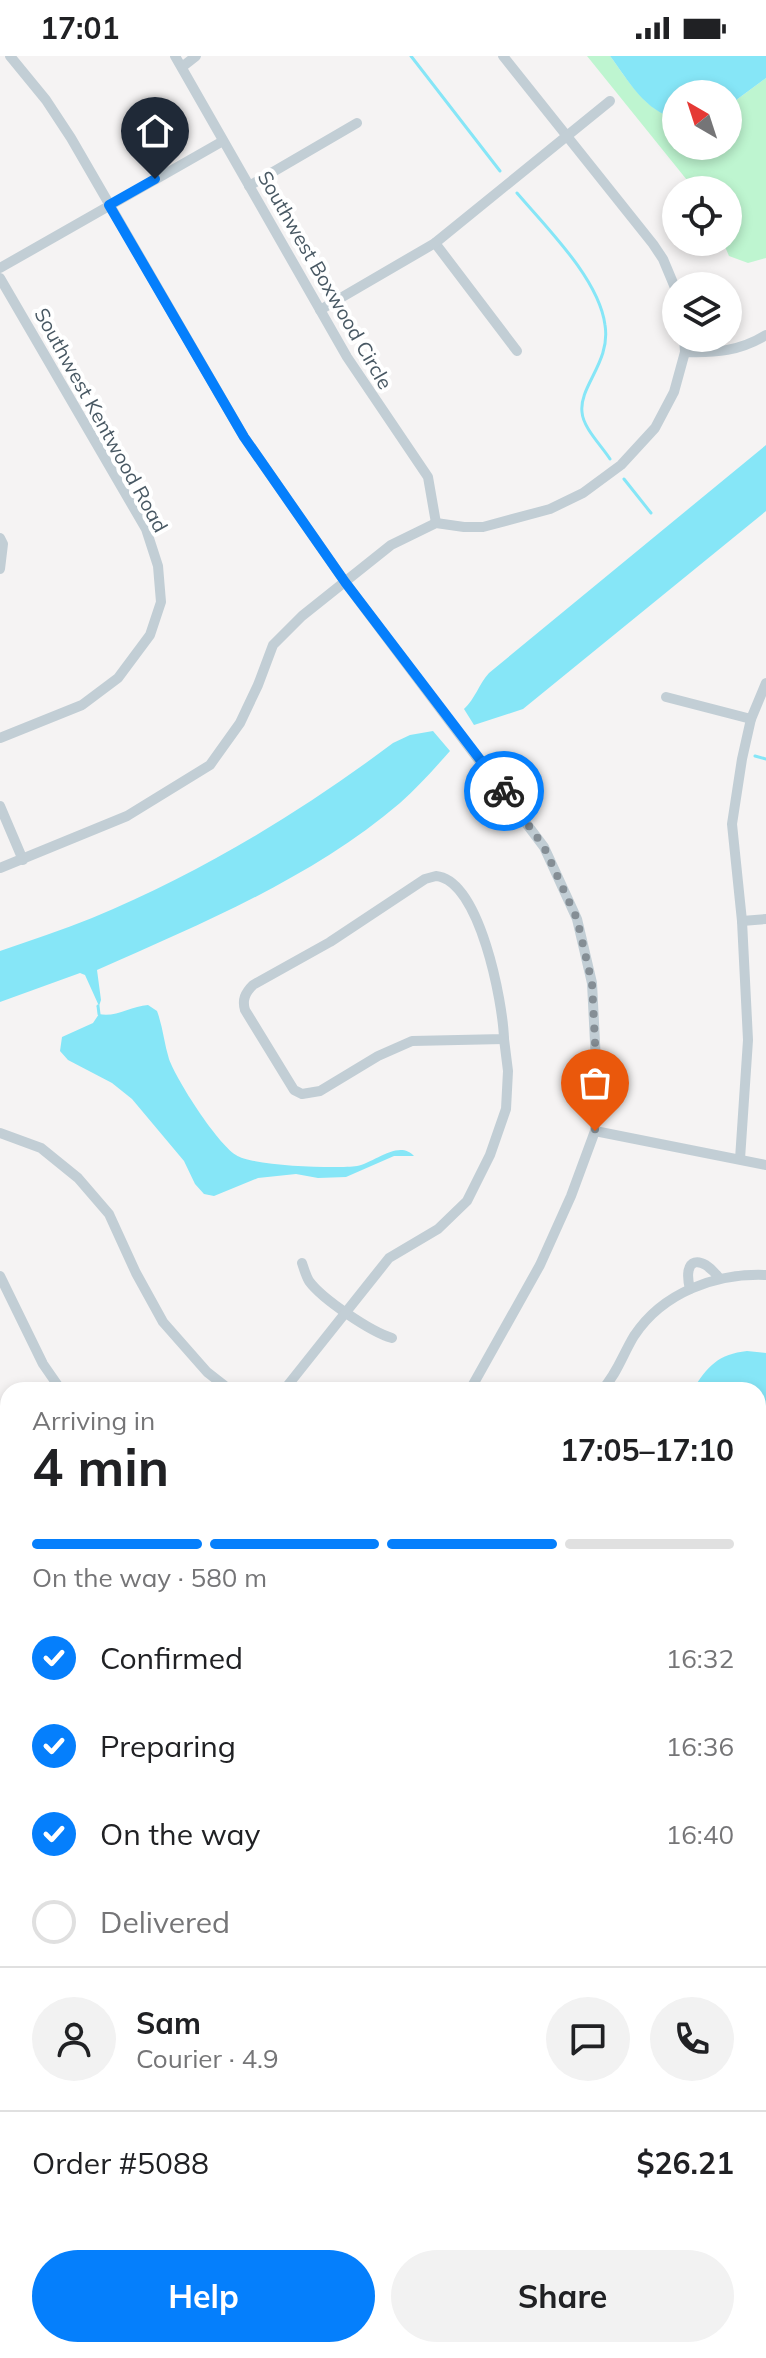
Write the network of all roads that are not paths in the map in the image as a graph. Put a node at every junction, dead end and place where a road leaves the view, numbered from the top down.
1 (10, 56) edge
2 (175, 56) edge
3 (196, 56) edge
4 (503, 56) edge
5 (182, 67) junction
6 (610, 101) dead end
7 (357, 123) dead end
8 (568, 136) junction
9 (223, 141) junction
10 (249, 186) junction
11 (109, 205) junction
12 (435, 243) junction
13 (0, 268) edge
14 (668, 272) edge
15 (0, 278) edge
16 (320, 310) junction
17 (766, 335) edge
18 (742, 348) edge
19 (517, 351) dead end
20 (685, 352) joint
21 (721, 352) edge
22 (436, 523) junction
23 (0, 538) edge
24 (0, 569) edge
25 (345, 582) junction
26 (766, 683) edge
27 (666, 697) dead end
28 (751, 719) junction
29 (0, 738) edge
30 (0, 806) edge
31 (23, 860) junction
32 (0, 868) edge
33 (766, 919) edge
34 (742, 921) junction
35 (504, 1039) junction
36 (595, 1131) junction
37 (0, 1133) edge
38 (740, 1159) junction
39 (766, 1165) edge
40 (302, 1263) dead end
41 (766, 1275) edge
42 (0, 1276) edge
43 (719, 1278) junction
44 (690, 1289) junction
45 (345, 1312) junction
46 (392, 1338) dead end
47 (55, 1382) edge
48 (220, 1382) edge
49 (290, 1382) edge
50 (474, 1382) edge
51 (609, 1382) edge

1 - 11 street
2 - 5 street, Southwest Boxwood Circle
3 - 5 street
4 - 8 street
5 - 9 street, Southwest Boxwood Circle
6 - 8 street
7 - 10 street
8 - 12 street
8 - 14 street
9 - 10 street, Southwest Boxwood Circle
9 - 11 street
10 - 16 street, Southwest Boxwood Circle
11 - 13 street
11 - 25 street
12 - 16 street
12 - 19 street
15 - 29 street, Southwest Kentwood Road
16 - 22 street, Southwest Boxwood Circle
17 - 18 street
20 - 21 street
20 - 22 street
22 - 25 street
23 - 24 street
25 - 31 street
25 - 36 street
26 - 28 street
27 - 28 street
28 - 34 street
30 - 31 street
31 - 32 street
33 - 34 street
34 - 38 street
35 - 35 street
35 - 45 street
36 - 38 street
36 - 50 street
37 - 48 street
38 - 39 street
40 - 45 street
41 - 43 street
42 - 47 street
43 - 44 street
43 - 44 street
44 - 51 street
45 - 46 street
45 - 49 street

